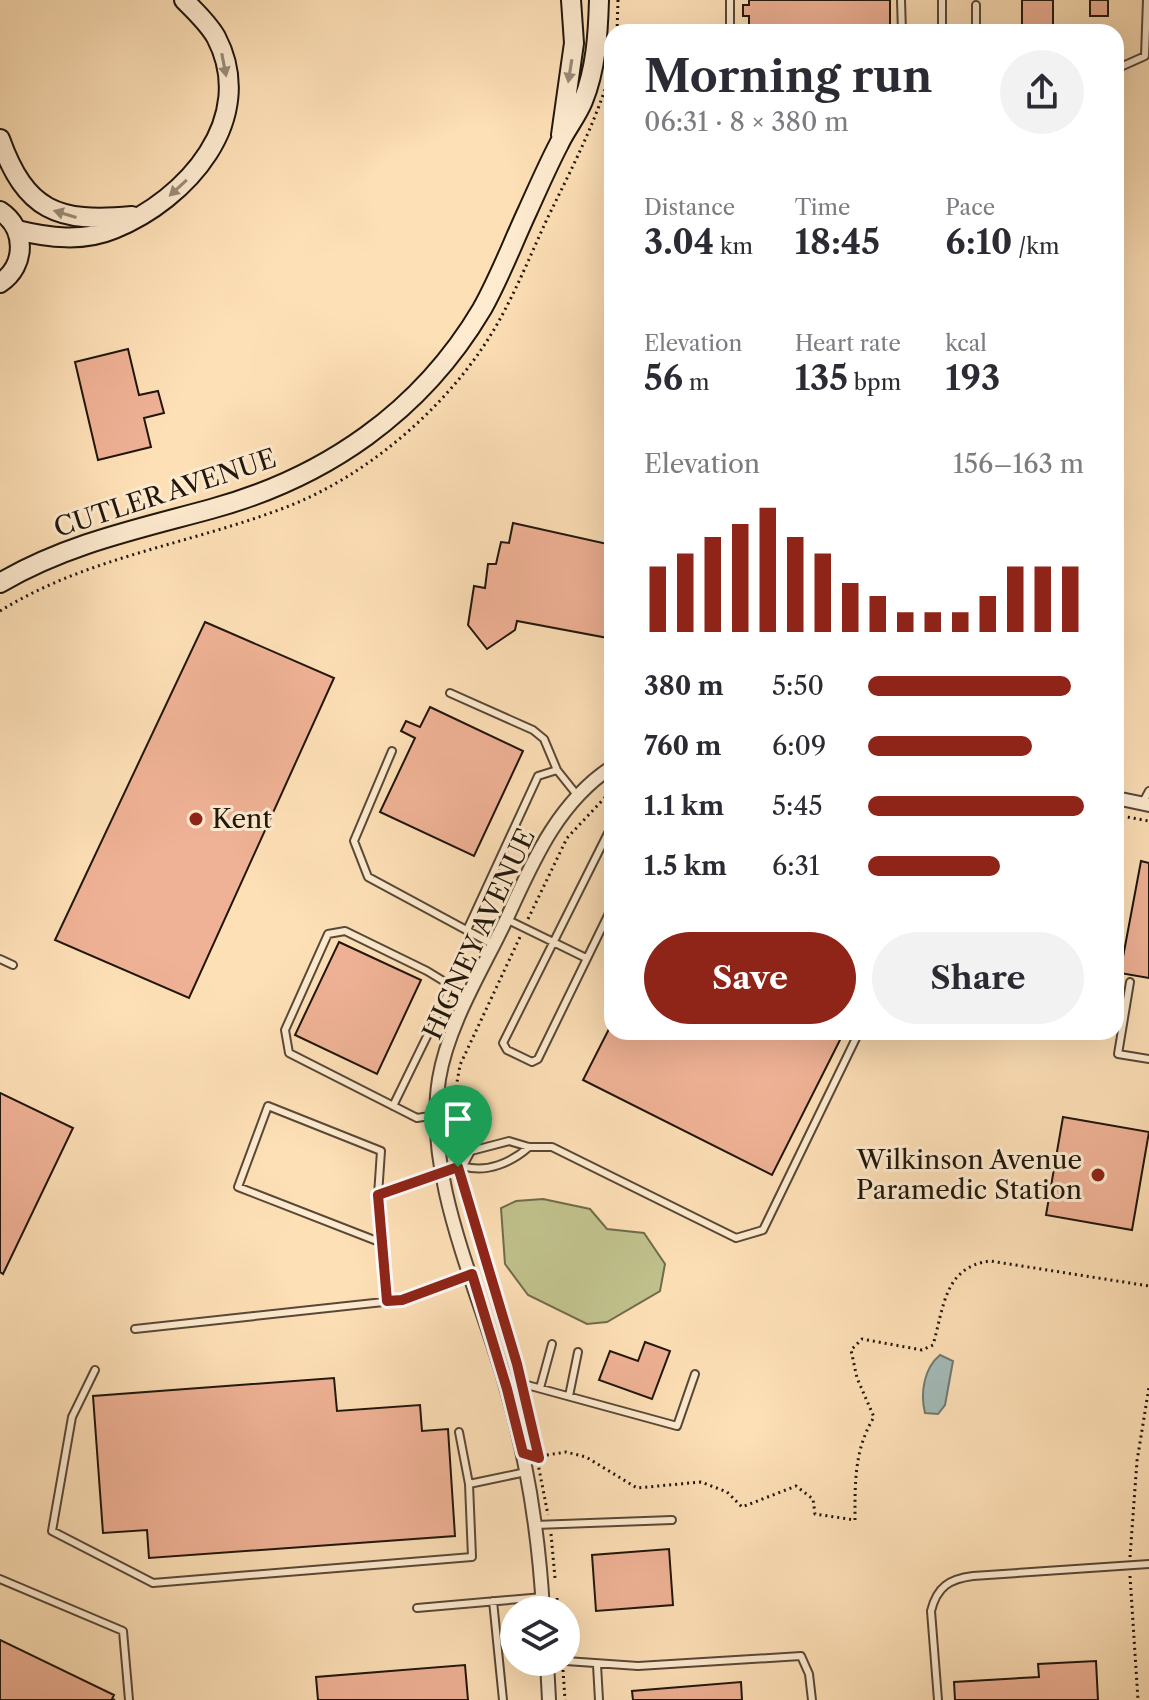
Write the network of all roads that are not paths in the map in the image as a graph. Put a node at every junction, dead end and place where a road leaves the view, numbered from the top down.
1 (184, 0) edge
2 (571, 0) edge
3 (599, 0) edge
4 (730, 0) edge
5 (901, 0) edge
6 (942, 0) edge
7 (1147, 0) edge
8 (976, 5) dead end
9 (730, 24) edge
10 (902, 24) edge
11 (942, 24) edge
12 (976, 24) edge
13 (1124, 65) edge
14 (0, 139) edge
15 (560, 142) junction
16 (2, 209) edge
17 (142, 215) junction
18 (17, 230) junction
19 (0, 283) edge
20 (0, 583) edge
21 (450, 693) dead end
22 (392, 751) dead end
23 (557, 770) junction
24 (604, 773) edge
25 (1149, 791) edge
26 (577, 795) junction
27 (1124, 800) edge
28 (1146, 804) edge
29 (604, 841) edge
30 (506, 919) junction
31 (604, 923) edge
32 (467, 930) junction
33 (553, 941) junction
34 (494, 945) junction
35 (586, 958) junction
36 (0, 959) edge
37 (13, 965) dead end
38 (1130, 982) dead end
39 (452, 985) junction
40 (470, 997) junction
41 (1124, 1018) edge
42 (855, 1040) edge
43 (1120, 1040) edge
44 (1149, 1059) edge
45 (393, 1106) junction
46 (436, 1115) junction
47 (529, 1147) junction
48 (460, 1167) junction
49 (442, 1174) junction
50 (378, 1195) junction
51 (382, 1243) junction
52 (472, 1274) junction
53 (387, 1301) junction
54 (135, 1329) dead end
55 (552, 1344) dead end
56 (578, 1352) dead end
57 (95, 1370) dead end
58 (695, 1374) dead end
59 (540, 1388) junction
60 (507, 1389) junction
61 (569, 1396) junction
62 (459, 1432) dead end
63 (526, 1472) junction
64 (469, 1484) junction
65 (672, 1520) dead end
66 (535, 1525) junction
67 (1149, 1564) edge
68 (0, 1579) edge
69 (542, 1596) edge
70 (493, 1601) junction
71 (500, 1601) edge
72 (417, 1608) dead end
73 (580, 1663) edge
74 (597, 1665) junction
75 (548, 1676) edge
76 (129, 1700) edge
77 (503, 1700) edge
78 (549, 1700) edge
79 (599, 1700) edge
80 (812, 1700) edge
81 (938, 1700) edge

1 -> 17 street
2 -> 15 street, CUTLER AVENUE
3 - 15 street, CUTLER AVENUE
4 - 9 lane
5 - 10 lane
6 - 11 lane
7 - 13 lane
8 - 12 lane
17 -> 14 street
15 - 20 street, CUTLER AVENUE
16 - 18 street
17 - 18 street
18 - 19 street
21 - 23 lane
22 - 32 lane
23 - 26 lane
23 - 32 lane
24 - 26 street, HIGNEY AVENUE
25 - 28 lane
26 - 30 street, HIGNEY AVENUE
27 - 28 street
29 - 33 lane
30 - 33 lane
30 - 34 street, HIGNEY AVENUE
31 - 35 lane
32 - 34 lane
33 - 35 lane
33 - 35 lane
34 - 40 street, HIGNEY AVENUE
36 - 37 lane
38 - 41 lane
39 - 40 lane
39 - 45 lane
39 - 45 lane
40 - 46 street, HIGNEY AVENUE
42 - 47 lane
43 - 44 lane
45 - 46 lane
46 - 49 street, HIGNEY AVENUE
47 - 48 lane
47 - 48 lane
48 - 49 lane
49 - 50 lane
49 - 52 street, HIGNEY AVENUE
50 - 51 lane
50 - 51 lane
51 - 53 lane
52 - 53 lane
52 - 60 street, HIGNEY AVENUE
53 - 54 lane
55 - 59 lane
56 - 61 lane
57 - 64 lane
58 - 61 lane
59 - 60 lane
59 - 61 lane
60 - 63 street, HIGNEY AVENUE
62 - 64 lane
63 - 64 lane
63 - 66 street, HIGNEY AVENUE
65 - 66 lane
66 - 69 street, HIGNEY AVENUE
67 - 81 lane
68 - 76 lane
70 - 71 lane
70 - 72 lane
70 - 77 lane
73 - 74 lane
74 - 79 lane
74 - 80 lane
75 - 78 street

